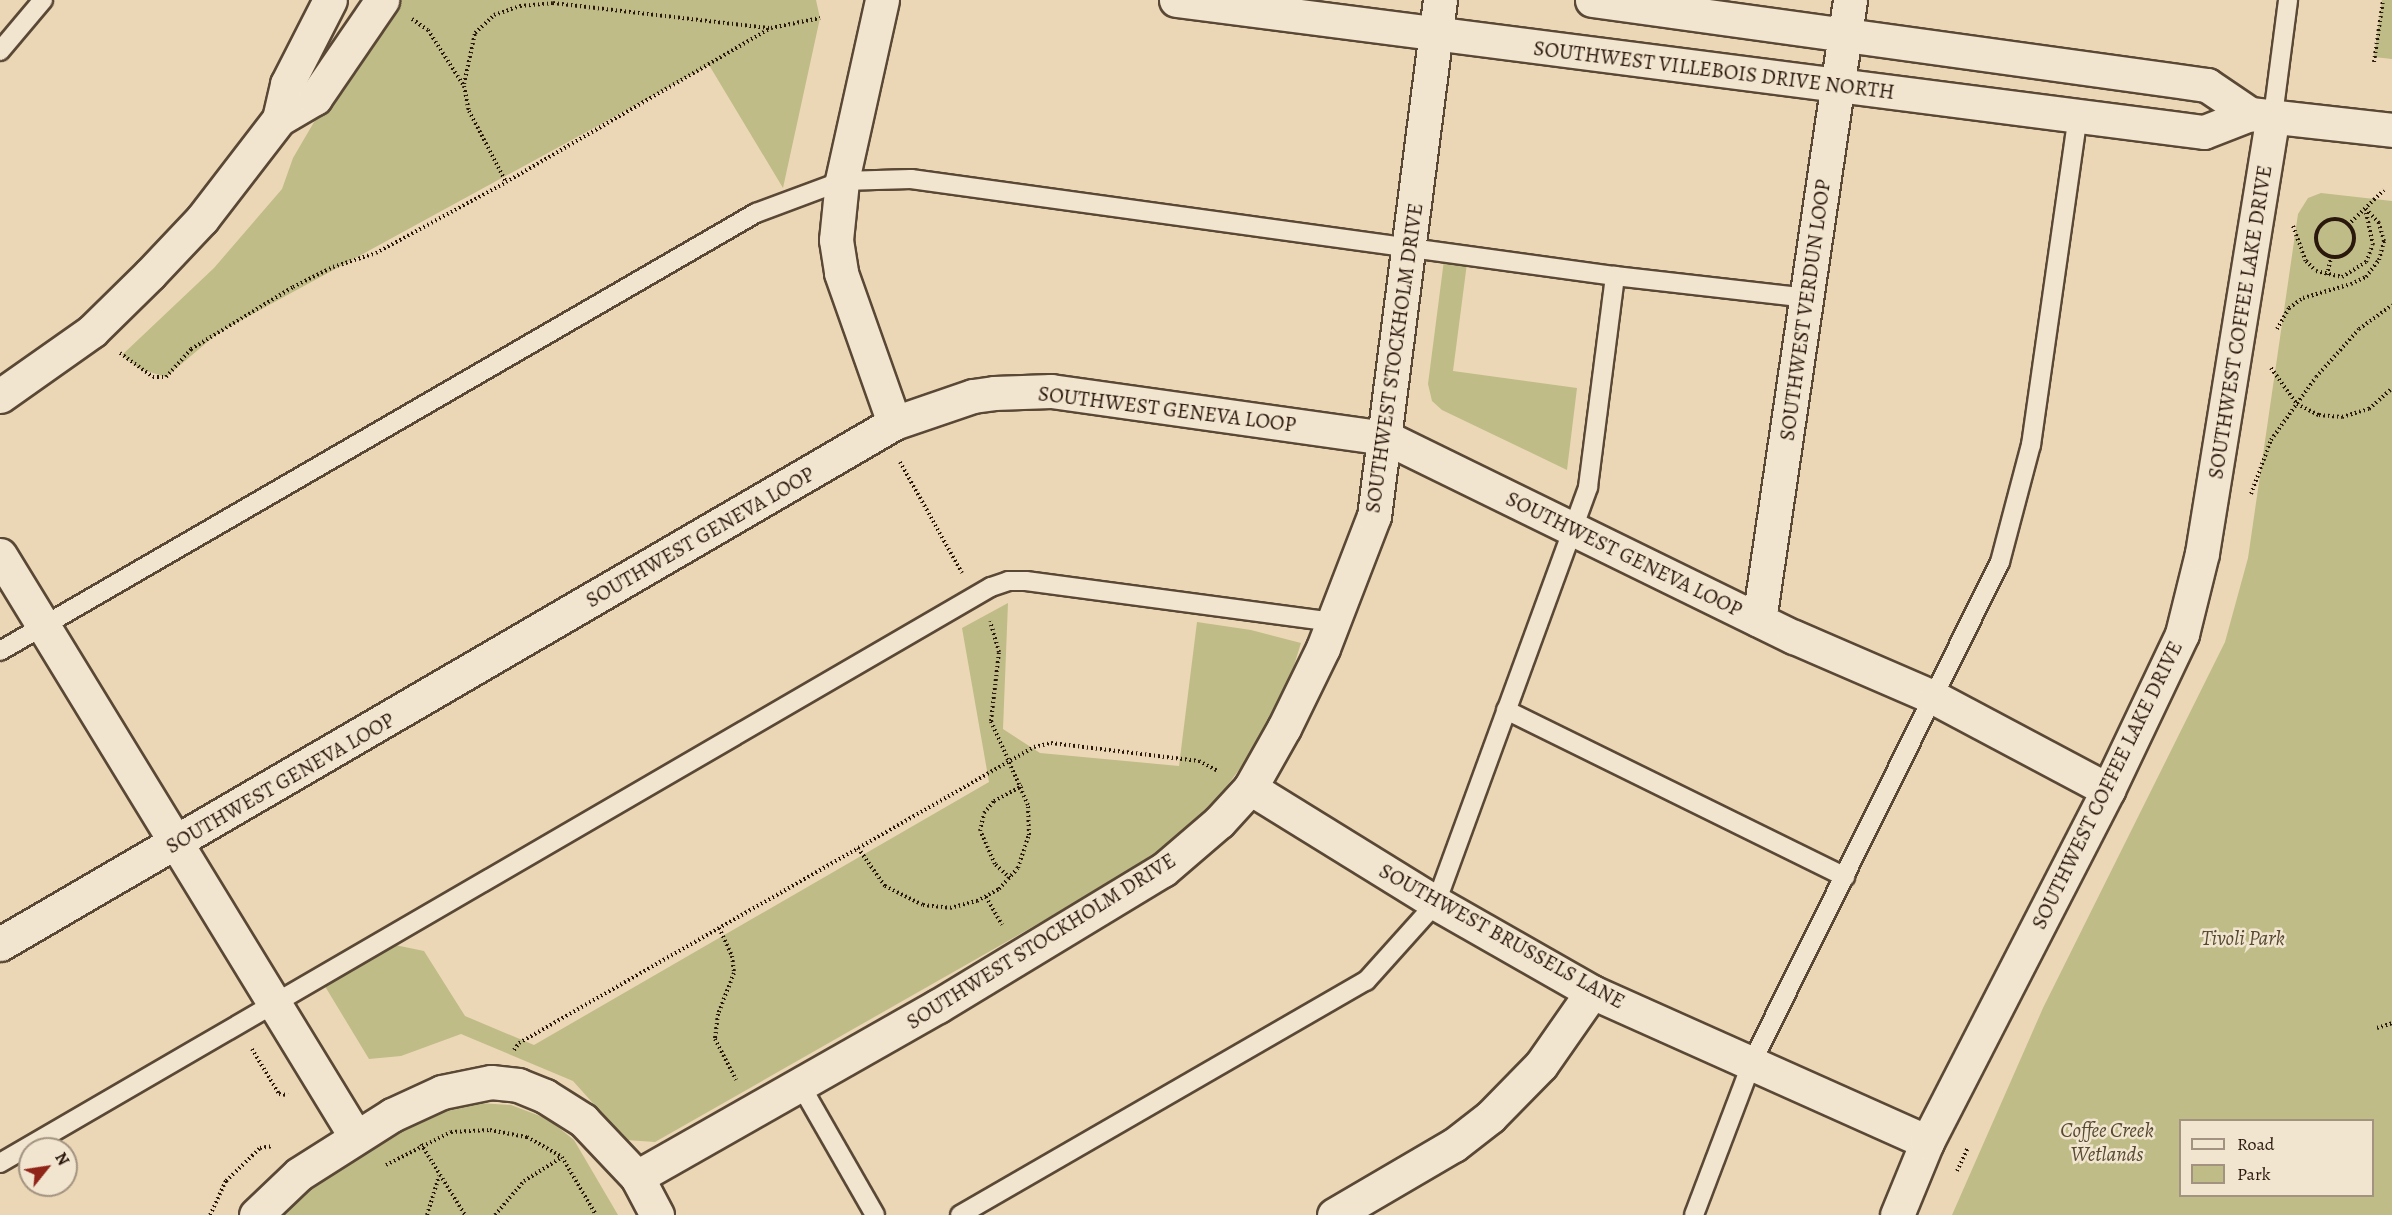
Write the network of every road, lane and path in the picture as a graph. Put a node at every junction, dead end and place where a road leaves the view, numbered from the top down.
1 (43, 0) edge
2 (330, 0) edge
3 (882, 0) edge
4 (1176, 0) edge
5 (1440, 0) edge
6 (1592, 0) edge
7 (1850, 0) edge
8 (2288, 0) edge
9 (2383, 0) edge
10 (394, 7) edge
11 (820, 18) dead end
12 (771, 28) junction
13 (1846, 33) junction
14 (1435, 36) junction
15 (0, 51) edge
16 (2373, 62) dead end
17 (1839, 84) junction
18 (464, 86) junction
19 (2078, 115) junction
20 (2262, 115) junction
21 (279, 119) junction
22 (2392, 130) edge
23 (842, 181) junction
24 (506, 182) junction
25 (2384, 190) dead end
26 (2365, 208) junction
27 (2292, 218) dead end
28 (2348, 225) junction
29 (1410, 247) junction
30 (2331, 257) junction
31 (2327, 275) junction
32 (1615, 276) junction
33 (1808, 298) junction
34 (95, 327) junction
35 (2275, 334) dead end
36 (2271, 360) dead end
37 (2392, 388) edge
38 (0, 396) edge
39 (894, 423) junction
40 (1387, 438) junction
41 (1572, 528) junction
42 (0, 555) edge
43 (976, 596) junction
44 (1759, 620) junction
45 (1333, 622) junction
46 (44, 626) junction
47 (0, 651) edge
48 (1935, 698) junction
49 (1506, 710) junction
50 (1008, 761) junction
51 (1022, 786) junction
52 (1250, 788) junction
53 (2108, 790) junction
54 (177, 843) junction
55 (858, 848) junction
56 (1845, 877) junction
57 (1010, 878) junction
58 (1436, 903) junction
59 (719, 928) junction
60 (0, 944) edge
61 (1592, 992) junction
62 (274, 1003) junction
63 (2392, 1023) edge
64 (236, 1024) junction
65 (2377, 1028) dead end
66 (1752, 1062) junction
67 (491, 1082) junction
68 (800, 1084) junction
69 (295, 1096) dead end
70 (753, 1111) junction
71 (356, 1137) junction
72 (1927, 1142) junction
73 (421, 1144) junction
74 (284, 1145) dead end
75 (562, 1157) junction
76 (0, 1163) edge
77 (382, 1167) dead end
78 (440, 1175) junction
79 (636, 1177) junction
80 (210, 1215) edge
81 (256, 1215) edge
82 (427, 1215) edge
83 (465, 1215) edge
84 (495, 1215) edge
85 (596, 1215) edge
86 (657, 1215) edge
87 (875, 1215) edge
88 (960, 1215) edge
89 (1334, 1215) edge
90 (1694, 1215) edge
91 (1897, 1215) edge

1 - 15 lane
2 - 21 street
3 - 23 street
4 - 14 street, SOUTHWEST VILLEBOIS DRIVE NORTH
5 - 14 street, SOUTHWEST STOCKHOLM DRIVE
6 - 13 street, SOUTHWEST VILLEBOIS DRIVE NORTH
7 - 13 street, SOUTHWEST VERDUN LOOP
8 - 20 lane
9 - 16 path
10 - 18 path
10 - 21 street
11 - 12 path
12 - 18 path
12 - 24 path
13 - 17 street, SOUTHWEST VERDUN LOOP
13 - 20 street, SOUTHWEST VILLEBOIS DRIVE NORTH
14 - 17 street, SOUTHWEST VILLEBOIS DRIVE NORTH
14 - 29 street, SOUTHWEST STOCKHOLM DRIVE
17 - 19 street, SOUTHWEST VILLEBOIS DRIVE NORTH
17 - 33 street, SOUTHWEST VERDUN LOOP
18 - 24 path
19 - 20 street, SOUTHWEST VILLEBOIS DRIVE NORTH
19 - 48 lane
20 - 22 street, SOUTHWEST VILLEBOIS DRIVE NORTH
20 - 53 street, SOUTHWEST COFFEE LAKE DRIVE
21 - 34 street
23 - 29 lane
23 - 39 street
23 - 46 lane
24 - 34 path
25 - 26 path
26 - 28 path
26 - 31 path
26 - 35 path
27 - 31 path
28 - 30 path
28 - 30 path
29 - 32 lane
29 - 40 street, SOUTHWEST STOCKHOLM DRIVE
30 - 31 path
32 - 33 lane
32 - 41 lane
33 - 44 street, SOUTHWEST VERDUN LOOP
34 - 38 street
36 - 37 path
39 - 40 street, SOUTHWEST GENEVA LOOP
39 - 43 path
39 - 54 street, SOUTHWEST GENEVA LOOP
40 - 41 street, SOUTHWEST GENEVA LOOP
40 - 45 street, SOUTHWEST STOCKHOLM DRIVE
41 - 44 street, SOUTHWEST GENEVA LOOP
41 - 49 lane
42 - 46 street
43 - 45 lane
43 - 50 path
43 - 62 lane
44 - 48 street, SOUTHWEST GENEVA LOOP
45 - 52 street, SOUTHWEST STOCKHOLM DRIVE
46 - 47 lane
46 - 54 street
48 - 53 street, SOUTHWEST GENEVA LOOP
48 - 56 lane
49 - 56 lane
49 - 58 lane
50 - 51 path
50 - 52 path
50 - 55 path
51 - 57 path
51 - 57 path
52 - 58 street, SOUTHWEST BRUSSELS LANE
52 - 68 street, SOUTHWEST STOCKHOLM DRIVE
53 - 72 street, SOUTHWEST COFFEE LAKE DRIVE
54 - 60 street, SOUTHWEST GENEVA LOOP
54 - 62 street
55 - 57 path
55 - 59 path
56 - 66 lane
58 - 61 street, SOUTHWEST BRUSSELS LANE
58 - 88 lane
59 - 67 path
59 - 70 path
61 - 66 street, SOUTHWEST BRUSSELS LANE
61 - 89 street
62 - 64 lane
62 - 71 street
63 - 65 path
64 - 69 path
64 - 76 lane
66 - 72 street, SOUTHWEST BRUSSELS LANE
66 - 90 lane
67 - 71 street
67 - 79 street
68 - 70 street, SOUTHWEST STOCKHOLM DRIVE
68 - 87 lane
70 - 79 street, SOUTHWEST STOCKHOLM DRIVE
71 - 81 street
72 - 91 street, SOUTHWEST COFFEE LAKE DRIVE
73 - 75 path
73 - 77 path
73 - 78 path
74 - 80 path
75 - 84 path
75 - 85 path
78 - 82 path
78 - 83 path
79 - 86 street

